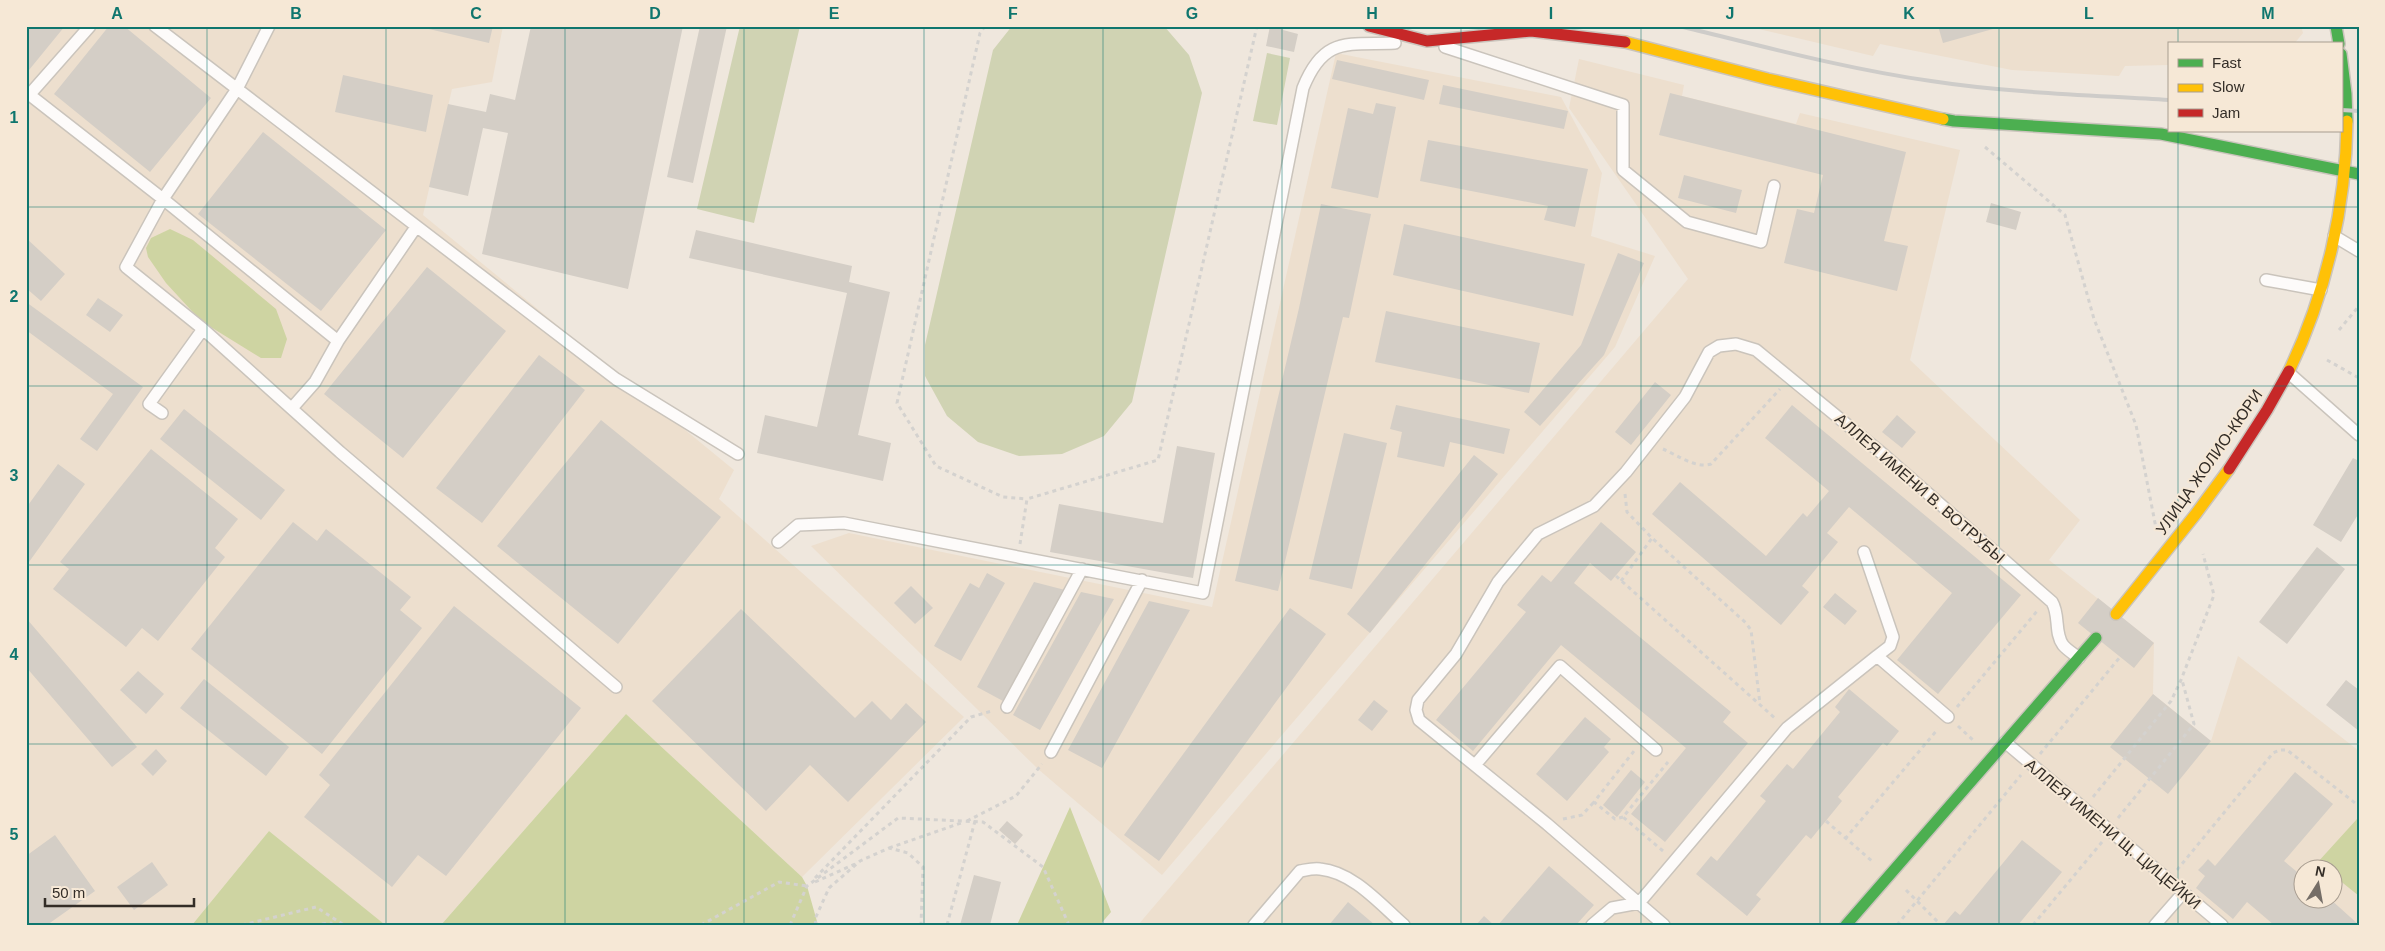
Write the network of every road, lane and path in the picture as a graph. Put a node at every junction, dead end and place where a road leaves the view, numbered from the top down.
1 (90, 26) edge
2 (155, 26) edge
3 (269, 26) edge
4 (985, 26) edge
5 (1257, 26) edge
6 (1369, 26) edge
7 (2336, 26) edge
8 (1427, 41) junction
9 (2339, 42) edge
10 (2342, 56) edge
11 (237, 90) junction
12 (28, 93) edge
13 (1984, 146) dead end
14 (2346, 171) junction
15 (2359, 174) edge
16 (1774, 186) dead end
17 (162, 198) junction
18 (416, 227) junction
19 (2334, 236) junction
20 (2359, 251) edge
21 (2266, 280) dead end
22 (2321, 290) junction
23 (2359, 306) edge
24 (203, 330) junction
25 (2339, 330) dead end
26 (338, 341) junction
27 (2327, 360) dead end
28 (2289, 373) junction
29 (1791, 378) junction
30 (2359, 378) edge
31 (292, 408) junction
32 (162, 413) dead end
33 (2359, 435) edge
34 (1649, 443) junction
35 (738, 454) dead end
36 (1626, 472) junction
37 (1027, 498) junction
38 (1652, 538) junction
39 (778, 542) dead end
40 (1864, 552) dead end
41 (2203, 554) dead end
42 (1018, 556) junction
43 (2162, 557) junction
44 (1082, 569) junction
45 (1616, 576) dead end
46 (1142, 580) junction
47 (1621, 581) junction
48 (2116, 614) dead end
49 (2096, 638) dead end
50 (1877, 656) junction
51 (2120, 657) dead end
52 (2079, 658) junction
53 (2181, 680) junction
54 (616, 687) dead end
55 (1760, 704) junction
56 (1007, 707) joint
57 (1948, 716) joint
58 (1787, 728) junction
59 (1644, 739) junction
60 (2005, 742) junction
61 (1656, 750) joint
62 (1052, 752) joint
63 (1992, 758) junction
64 (2031, 764) junction
65 (1475, 765) junction
66 (2093, 797) dead end
67 (1594, 802) junction
68 (2359, 806) edge
69 (1623, 817) junction
70 (2118, 818) dead end
71 (975, 820) junction
72 (1826, 821) dead end
73 (965, 822) junction
74 (1546, 823) junction
75 (2111, 832) junction
76 (889, 848) junction
77 (860, 861) junction
78 (1675, 861) junction
79 (1889, 875) junction
80 (2168, 880) junction
81 (808, 886) junction
82 (2183, 893) junction
83 (1917, 900) junction
84 (1639, 903) junction
85 (242, 925) edge
86 (314, 925) edge
87 (333, 925) edge
88 (344, 925) edge
89 (701, 925) edge
90 (790, 925) edge
91 (816, 925) edge
92 (921, 925) edge
93 (947, 925) edge
94 (1070, 925) edge
95 (1254, 925) edge
96 (1404, 925) edge
97 (1592, 925) edge
98 (1664, 925) edge
99 (1846, 925) edge
100 (1897, 925) edge
101 (1941, 925) edge
102 (2033, 925) edge
103 (2155, 925) edge
104 (2222, 925) edge

1 - 12 lane
2 - 11 lane
3 - 11 lane
4 - 37 path
5 - 37 path
6 - 8 street
7 - 9 street
8 - 14 street
8 - 16 lane
8 - 46 lane
10 - 14 street, УЛИЦА ЖОЛИО-КЮРИ
11 - 17 lane
11 - 18 lane
12 - 17 lane
13 - 43 path
14 - 15 street
14 - 19 street, УЛИЦА ЖОЛИО-КЮРИ
17 - 24 lane
17 - 26 lane
18 - 26 lane
18 - 35 lane
19 - 20 lane
19 - 22 street, УЛИЦА ЖОЛИО-КЮРИ
21 - 22 lane
22 - 28 street, УЛИЦА ЖОЛИО-КЮРИ
23 - 25 path
24 - 31 lane
24 - 32 lane
26 - 31 lane
27 - 30 path
28 - 33 lane
28 - 43 street, УЛИЦА ЖОЛИО-КЮРИ
29 - 34 path
29 - 34 lane, АЛЛЕЯ ИМЕНИ В. ВОТРУБЫ
29 - 52 lane, АЛЛЕЯ ИМЕНИ В. ВОТРУБЫ
31 - 54 lane
34 - 36 lane, АЛЛЕЯ ИМЕНИ В. ВОТРУБЫ
36 - 38 path
36 - 65 lane, АЛЛЕЯ ИМЕНИ В. ВОТРУБЫ
37 - 42 path
38 - 47 path
38 - 55 path
39 - 42 lane
40 - 50 lane
41 - 53 path
42 - 44 lane
43 - 48 street, УЛИЦА ЖОЛИО-КЮРИ
44 - 46 lane
44 - 56 lane
45 - 47 path
46 - 62 lane
47 - 55 path
49 - 52 street
50 - 57 lane
50 - 58 lane
51 - 64 path
52 - 60 street
53 - 66 path
53 - 70 path
55 - 58 path
56 - 81 path
57 - 63 path
58 - 78 lane
59 - 61 lane
59 - 65 lane
59 - 67 path
60 - 63 street
60 - 64 lane, АЛЛЕЯ ИМЕНИ Щ. ЦИЦЕЙКИ
61 - 69 path
62 - 71 path
63 - 79 street
64 - 75 lane, АЛЛЕЯ ИМЕНИ Щ. ЦИЦЕЙКИ
64 - 83 path
65 - 74 lane, АЛЛЕЯ ИМЕНИ В. ВОТРУБЫ
67 - 69 path
67 - 74 path
68 - 80 path
69 - 78 path
71 - 73 path
71 - 93 path
71 - 94 path
72 - 79 path
73 - 76 path
73 - 81 path
74 - 84 lane, АЛЛЕЯ ИМЕНИ В. ВОТРУБЫ
75 - 80 lane, АЛЛЕЯ ИМЕНИ Щ. ЦИЦЕЙКИ
75 - 102 path
76 - 77 path
76 - 92 path
77 - 81 path
77 - 91 path
78 - 84 lane
79 - 83 path
79 - 99 street
80 - 82 lane, АЛЛЕЯ ИМЕНИ Щ. ЦИЦЕЙКИ
81 - 89 path
81 - 90 path
82 - 103 lane
82 - 104 lane, АЛЛЕЯ ИМЕНИ Щ. ЦИЦЕЙКИ
83 - 100 path
83 - 101 path
84 - 97 lane
84 - 98 lane, АЛЛЕЯ ИМЕНИ В. ВОТРУБЫ
85 - 88 path
86 - 87 path
95 - 96 lane

